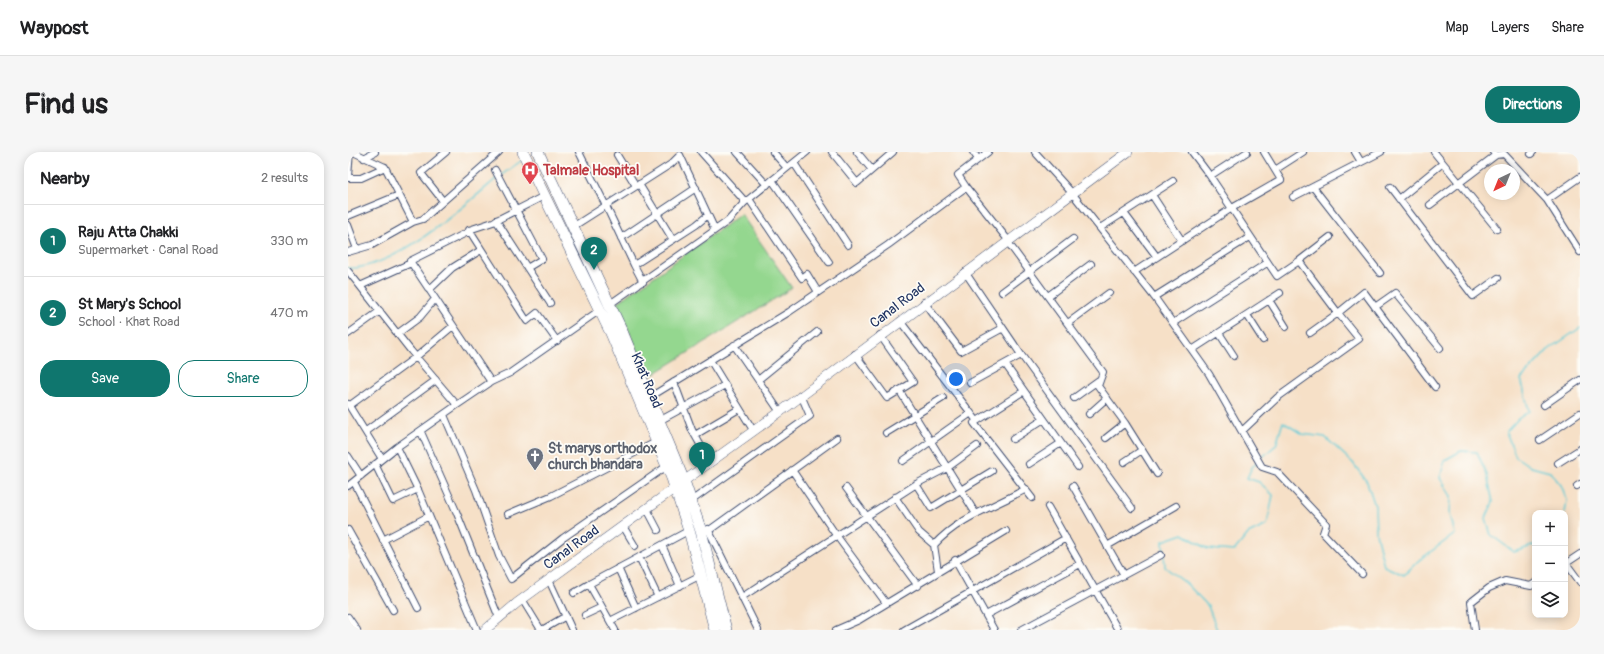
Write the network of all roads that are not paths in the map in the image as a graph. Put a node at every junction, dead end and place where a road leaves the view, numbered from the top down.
1 (352, 152) edge
2 (375, 152) edge
3 (446, 152) edge
4 (523, 152) edge
5 (579, 152) edge
6 (701, 152) edge
7 (737, 152) edge
8 (773, 152) edge
9 (832, 152) edge
10 (857, 152) edge
11 (893, 152) edge
12 (973, 152) edge
13 (988, 152) edge
14 (1034, 152) edge
15 (1128, 152) edge
16 (1192, 152) edge
17 (1247, 152) edge
18 (1264, 152) edge
19 (1303, 152) edge
20 (1355, 152) edge
21 (1381, 152) edge
22 (1434, 152) edge
23 (497, 153) edge
24 (805, 153) edge
25 (1495, 153) edge
26 (680, 154) edge
27 (617, 155) dead end
28 (540, 156) edge
29 (364, 158) junction
30 (978, 159) junction
31 (1361, 162) junction
32 (794, 163) junction
33 (1443, 163) junction
34 (385, 167) junction
35 (787, 168) junction
36 (495, 170) dead end
37 (872, 170) junction
38 (1275, 170) junction
39 (1210, 176) junction
40 (348, 177) edge
41 (1580, 177) edge
42 (772, 180) junction
43 (1173, 181) dead end
44 (1459, 183) junction
45 (638, 185) junction
46 (767, 185) junction
47 (966, 187) junction
48 (1314, 187) junction
49 (1390, 187) dead end
50 (696, 188) junction
51 (1072, 193) junction
52 (399, 195) junction
53 (1152, 195) junction
54 (544, 196) junction
55 (1293, 197) dead end
56 (749, 199) junction
57 (1400, 199) junction
58 (1547, 200) junction
59 (443, 201) junction
60 (744, 203) junction
61 (1430, 205) dead end
62 (606, 206) junction
63 (1231, 209) junction
64 (517, 210) junction
65 (1124, 213) junction
66 (658, 214) junction
67 (708, 215) junction
68 (348, 216) edge
69 (496, 220) junction
70 (413, 222) junction
71 (348, 225) edge
72 (574, 226) junction
73 (1100, 228) junction
74 (1497, 229) dead end
75 (469, 230) junction
76 (716, 230) junction
77 (1250, 237) junction
78 (1330, 237) dead end
79 (621, 238) junction
80 (1073, 239) dead end
81 (673, 240) junction
82 (1007, 241) junction
83 (1182, 241) junction
84 (848, 245) dead end
85 (357, 249) junction
86 (481, 250) junction
87 (348, 252) edge
88 (1580, 252) edge
89 (1157, 257) junction
90 (1299, 261) junction
91 (829, 262) dead end
92 (411, 263) junction
93 (1268, 263) junction
94 (1091, 264) dead end
95 (634, 266) junction
96 (527, 268) junction
97 (349, 272) edge
98 (965, 272) junction
99 (1029, 272) junction
100 (1134, 272) junction
101 (1380, 273) dead end
102 (1498, 278) dead end
103 (643, 282) junction
104 (360, 286) junction
105 (429, 290) junction
106 (818, 292) junction
107 (1002, 292) dead end
108 (1109, 293) dead end
109 (1280, 293) dead end
110 (1048, 296) junction
111 (1154, 297) junction
112 (435, 299) junction
113 (1269, 300) junction
114 (924, 302) junction
115 (550, 303) dead end
116 (605, 307) junction
117 (1376, 307) junction
118 (380, 311) junction
119 (1338, 313) junction
120 (1247, 315) junction
121 (900, 321) junction
122 (1068, 323) junction
123 (1173, 323) junction
124 (452, 326) junction
125 (1286, 327) dead end
126 (1003, 328) junction
127 (817, 332) dead end
128 (1219, 333) junction
129 (1310, 333) dead end
130 (348, 334) edge
131 (398, 334) junction
132 (880, 335) junction
133 (1263, 340) dead end
134 (557, 341) junction
135 (734, 345) junction
136 (1440, 348) dead end
137 (1192, 350) junction
138 (855, 354) junction
139 (1021, 355) junction
140 (1234, 356) dead end
141 (416, 357) junction
142 (710, 360) junction
143 (1005, 364) junction
144 (436, 380) junction
145 (758, 380) junction
146 (1099, 380) junction
147 (1580, 380) edge
148 (491, 382) junction
149 (674, 382) junction
150 (970, 383) dead end
151 (725, 385) junction
152 (1435, 387) dead end
153 (899, 390) junction
154 (1024, 391) junction
155 (801, 396) junction
156 (650, 397) junction
157 (943, 398) dead end
158 (1074, 398) dead end
159 (1107, 398) junction
160 (349, 405) edge
161 (457, 405) junction
162 (1544, 405) dead end
163 (683, 408) junction
164 (739, 409) junction
165 (780, 412) junction
166 (971, 413) junction
167 (1580, 413) edge
168 (1089, 414) dead end
169 (444, 415) junction
170 (915, 416) junction
171 (1044, 419) junction
172 (659, 421) junction
173 (977, 421) junction
174 (1125, 423) junction
175 (753, 430) junction
176 (366, 431) junction
177 (1242, 431) junction
178 (421, 432) junction
179 (886, 433) dead end
180 (695, 435) junction
181 (837, 438) dead end
182 (1106, 438) dead end
183 (1013, 439) dead end
184 (1540, 440) dead end
185 (930, 441) junction
186 (656, 442) junction
187 (1061, 443) junction
188 (977, 446) dead end
189 (397, 447) junction
190 (1580, 449) edge
191 (1142, 450) junction
192 (348, 456) edge
193 (382, 459) junction
194 (903, 461) dead end
195 (710, 462) junction
196 (1124, 462) dead end
197 (1558, 463) dead end
198 (375, 464) junction
199 (1029, 464) dead end
200 (667, 466) junction
201 (1078, 467) dead end
202 (947, 468) junction
203 (792, 470) junction
204 (992, 472) dead end
205 (1157, 474) dead end
206 (361, 476) junction
207 (684, 480) junction
208 (354, 482) junction
209 (916, 484) junction
210 (348, 486) edge
211 (1073, 486) dead end
212 (675, 488) junction
213 (846, 488) dead end
214 (418, 489) junction
215 (1026, 489) junction
216 (961, 491) junction
217 (895, 497) junction
218 (1032, 498) dead end
219 (691, 501) junction
220 (1176, 506) dead end
221 (1048, 507) dead end
222 (1132, 508) dead end
223 (647, 509) junction
224 (508, 514) dead end
225 (976, 514) junction
226 (866, 515) junction
227 (429, 516) junction
228 (623, 526) junction
229 (348, 530) edge
230 (658, 530) dead end
231 (688, 530) junction
232 (704, 530) junction
233 (1006, 531) dead end
234 (836, 535) junction
235 (1066, 538) junction
236 (383, 540) junction
237 (662, 545) junction
238 (934, 545) junction
239 (635, 546) dead end
240 (1107, 546) junction
241 (1580, 554) edge
242 (1161, 555) dead end
243 (639, 557) junction
244 (956, 560) junction
245 (1568, 562) edge
246 (1080, 564) junction
247 (1568, 566) edge
248 (618, 568) junction
249 (938, 571) junction
250 (1362, 574) dead end
251 (701, 575) junction
252 (1124, 575) junction
253 (549, 580) junction
254 (1580, 582) edge
255 (589, 584) junction
256 (918, 585) junction
257 (1532, 585) edge
258 (680, 586) junction
259 (972, 590) junction
260 (1095, 590) junction
261 (574, 593) dead end
262 (742, 596) junction
263 (658, 597) junction
264 (522, 599) junction
265 (886, 603) junction
266 (602, 607) junction
267 (418, 608) dead end
268 (636, 608) junction
269 (393, 610) dead end
270 (585, 615) dead end
271 (986, 615) junction
272 (566, 616) junction
273 (348, 617) edge
274 (499, 618) junction
275 (610, 621) junction
276 (357, 630) edge
277 (477, 630) edge
278 (485, 630) edge
279 (542, 630) edge
280 (572, 630) edge
281 (615, 630) edge
282 (715, 630) edge
283 (726, 630) edge
284 (758, 630) edge
285 (836, 630) edge
286 (904, 630) edge
287 (994, 630) edge
288 (1021, 630) edge
289 (1118, 630) edge
290 (1475, 630) edge

1 - 29 street
1 - 40 street
2 - 29 street
3 - 59 street
4 - 54 highway, Khat Road
5 - 62 street
6 - 60 street
7 - 46 street
8 - 35 street
9 - 37 street
10 - 37 street
11 - 37 street
12 - 30 street
13 - 30 street
14 - 51 street
15 - 51 street, Canal Road
16 - 39 street
17 - 39 street
18 - 38 street
19 - 38 street
20 - 31 street
21 - 31 street
22 - 33 street
23 - 59 street
24 - 32 street
25 - 44 street
25 - 58 street
26 - 45 street
26 - 50 street
27 - 45 street
28 - 72 highway, Khat Road
29 - 34 street
30 - 47 street
31 - 48 street
32 - 35 street
32 - 84 street
33 - 44 street
33 - 57 street
34 - 40 street
34 - 52 street
35 - 42 street
36 - 64 street
38 - 63 street
39 - 63 street
41 - 58 street
42 - 46 street
42 - 91 street
43 - 53 street
44 - 61 street
44 - 74 street
45 - 62 street
45 - 66 street
46 - 56 street
47 - 82 street
47 - 106 street
48 - 55 street
48 - 101 street
49 - 57 street
50 - 66 street
50 - 67 street
51 - 73 street
51 - 82 street, Canal Road
52 - 68 street
52 - 70 street
53 - 65 street
53 - 83 street
54 - 64 street
54 - 116 highway, Khat Road
56 - 60 street
56 - 106 street
57 - 102 street
58 - 88 street
59 - 70 street
60 - 76 street
62 - 72 street
62 - 79 street
63 - 77 street
63 - 83 street
64 - 69 street
64 - 96 street
65 - 73 street
65 - 89 street
66 - 79 street
66 - 81 street
67 - 76 street
67 - 81 street
69 - 75 street
69 - 96 street
70 - 85 street
71 - 85 street
72 - 116 highway, Khat Road
73 - 100 street
75 - 86 street
75 - 92 street
76 - 103 street
77 - 93 street
77 - 111 street
78 - 90 street
79 - 95 street
80 - 99 street
81 - 95 street
82 - 98 street, Canal Road
82 - 99 street
83 - 89 street
85 - 87 street
86 - 105 street
86 - 134 street
89 - 100 street
90 - 93 street
90 - 119 street
92 - 104 street
92 - 105 street
93 - 123 street
94 - 110 street
95 - 103 street
96 - 115 street
97 - 104 street
98 - 114 street, Canal Road
98 - 126 street
99 - 107 street
99 - 110 street
100 - 111 street
103 - 116 street
104 - 118 street
105 - 112 street
106 - 135 street
108 - 122 street
109 - 113 street
110 - 122 street
111 - 123 street
112 - 124 street
112 - 131 street
113 - 120 street
113 - 125 street
114 - 121 street, Canal Road
114 - 126 street
116 - 134 street
116 - 156 highway, Khat Road
116 - 186 highway, Khat Road
117 - 119 street
117 - 136 street
117 - 152 street
118 - 130 street
118 - 131 street
119 - 129 street
119 - 177 street
120 - 128 street
120 - 133 street
121 - 132 street, Canal Road
121 - 166 street
122 - 146 street
123 - 137 street
124 - 141 street
124 - 148 street
126 - 139 street
127 - 145 street
128 - 137 street
128 - 140 street
131 - 141 street
132 - 138 street, Canal Road
132 - 153 street
134 - 148 street
135 - 142 street
135 - 145 street
137 - 177 street
138 - 153 street
138 - 155 street, Canal Road
139 - 143 street
139 - 222 street
141 - 144 street
141 - 160 street
142 - 149 street
142 - 151 street
143 - 150 street
143 - 154 street
144 - 161 street
144 - 176 street
145 - 165 street
146 - 158 street
146 - 159 street
147 - 162 street
148 - 161 street
149 - 156 street
149 - 163 street
151 - 163 street
151 - 164 street
153 - 170 street
154 - 171 street
154 - 173 street
155 - 165 street, Canal Road
155 - 219 street
156 - 172 highway, Khat Road
157 - 170 street
159 - 168 street
159 - 174 street
160 - 176 street
161 - 169 street
163 - 172 street
163 - 180 street
164 - 175 street
164 - 180 street
165 - 175 street, Canal Road
166 - 173 street
166 - 185 street
167 - 184 street
169 - 178 street
169 - 200 street
170 - 179 street
170 - 185 street
171 - 183 street
171 - 187 street
172 - 207 highway, Khat Road
173 - 215 street
174 - 182 street
174 - 191 street
175 - 195 street, Canal Road
176 - 193 street
177 - 250 street
178 - 189 street
178 - 274 street
180 - 195 street
181 - 203 street
185 - 194 street
185 - 202 street
186 - 200 highway, Khat Road
186 - 224 street
187 - 199 street
187 - 201 street
188 - 202 street
189 - 193 street
189 - 214 street
190 - 197 street
191 - 196 street
191 - 205 street
192 - 206 street
193 - 198 street
195 - 207 street, Canal Road
198 - 206 street
198 - 214 street
200 - 212 highway, Khat Road
202 - 209 street
202 - 216 street
203 - 232 street
203 - 234 street
204 - 216 street
206 - 208 street
207 - 212 highway
207 - 219 highway, Khat Road
208 - 210 street
208 - 236 street
209 - 216 street
209 - 217 street
211 - 240 street
212 - 223 street, Canal Road
212 - 231 highway, Khat Road
213 - 226 street
214 - 227 street
215 - 218 street
215 - 225 street
216 - 225 street
217 - 226 street
217 - 238 street
219 - 232 highway, Khat Road
220 - 240 street
221 - 235 street
223 - 228 street, Canal Road
223 - 230 street
225 - 238 street
226 - 234 street
226 - 256 street
227 - 236 street
227 - 277 street
228 - 239 street
228 - 253 street, Canal Road
229 - 269 street
231 - 237 street
231 - 251 highway, Khat Road
232 - 262 street
232 - 283 highway, Khat Road
233 - 244 street
234 - 262 street
234 - 265 street
235 - 246 street
235 - 259 street
236 - 267 street
237 - 243 street
237 - 258 street
238 - 249 street
240 - 252 street
241 - 245 street
242 - 252 street
243 - 248 street
243 - 263 street
244 - 249 street
244 - 259 street
246 - 260 street
246 - 271 street
247 - 254 street
248 - 255 street
248 - 268 street
249 - 256 street
251 - 258 street
251 - 282 highway, Khat Road
252 - 260 street
253 - 264 street, Canal Road
253 - 272 street
255 - 261 street
255 - 266 street
256 - 265 street
257 - 290 street
258 - 263 street
259 - 271 street
259 - 286 street
260 - 288 street
260 - 289 street
262 - 284 street
263 - 268 street
264 - 274 street, Canal Road
264 - 279 street
265 - 285 street
266 - 270 street
266 - 275 street
268 - 275 street
271 - 287 street
272 - 279 street
272 - 280 street
273 - 276 street
274 - 278 street, Canal Road
275 - 281 street

